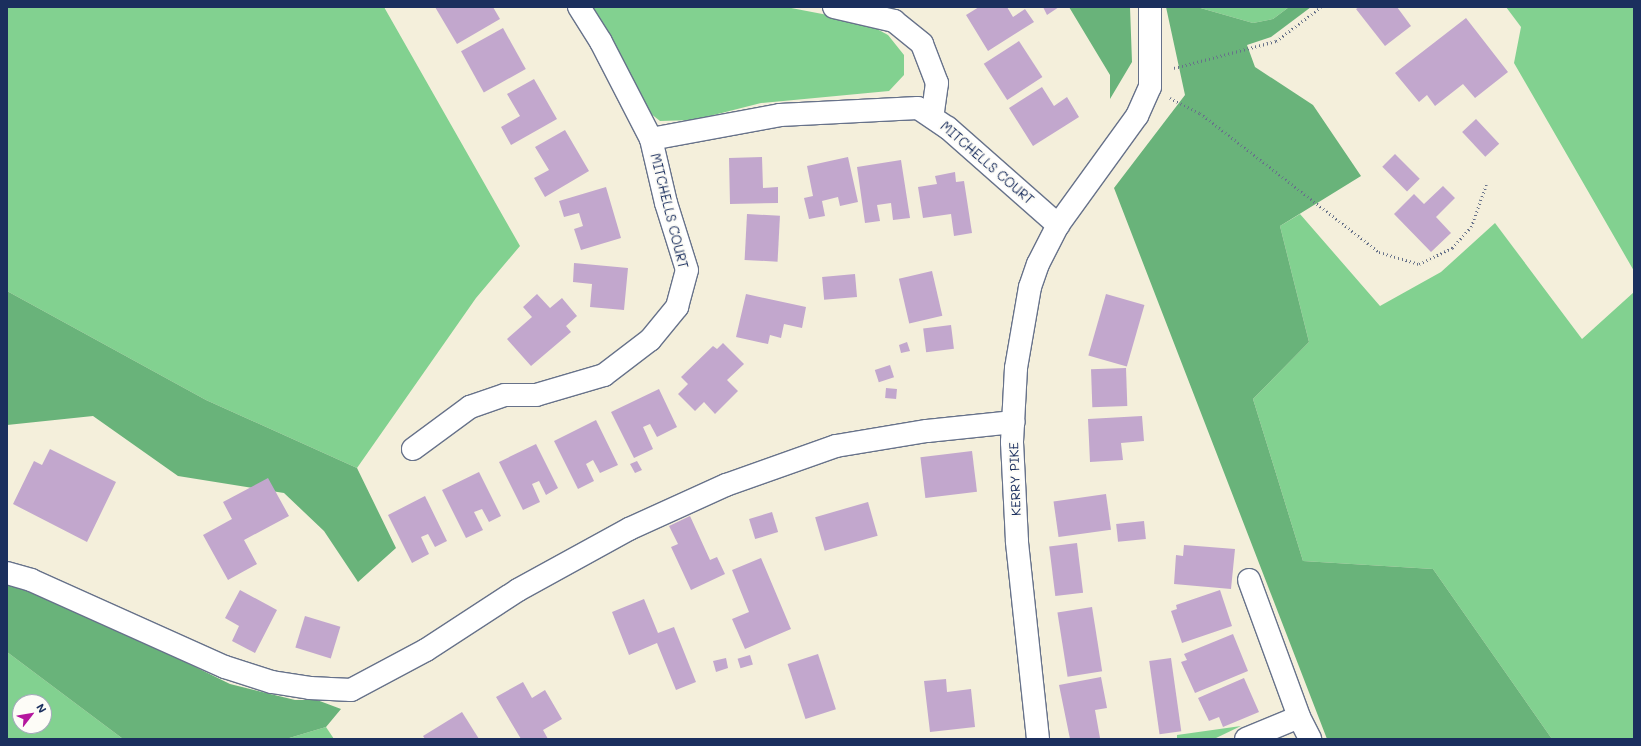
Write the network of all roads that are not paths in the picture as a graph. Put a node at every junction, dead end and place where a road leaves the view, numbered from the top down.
1 (579, 7) edge
2 (834, 7) edge
3 (1150, 7) edge
4 (932, 117) junction
5 (651, 139) junction
6 (1058, 225) junction
7 (1014, 422) junction
8 (413, 449) dead end
9 (7, 574) edge
10 (1249, 580) dead end
11 (1299, 717) junction
12 (1038, 739) edge
13 (1246, 739) edge
14 (1310, 739) edge

1 - 5 street, MITCHELLS COURT
2 - 4 street
3 - 6 street, KERRY PIKE
4 - 5 street, MITCHELLS COURT
4 - 6 street, MITCHELLS COURT
5 - 8 street, MITCHELLS COURT
6 - 7 street, KERRY PIKE
7 - 9 street
7 - 12 street, KERRY PIKE
10 - 11 street
11 - 13 street
11 - 14 street

